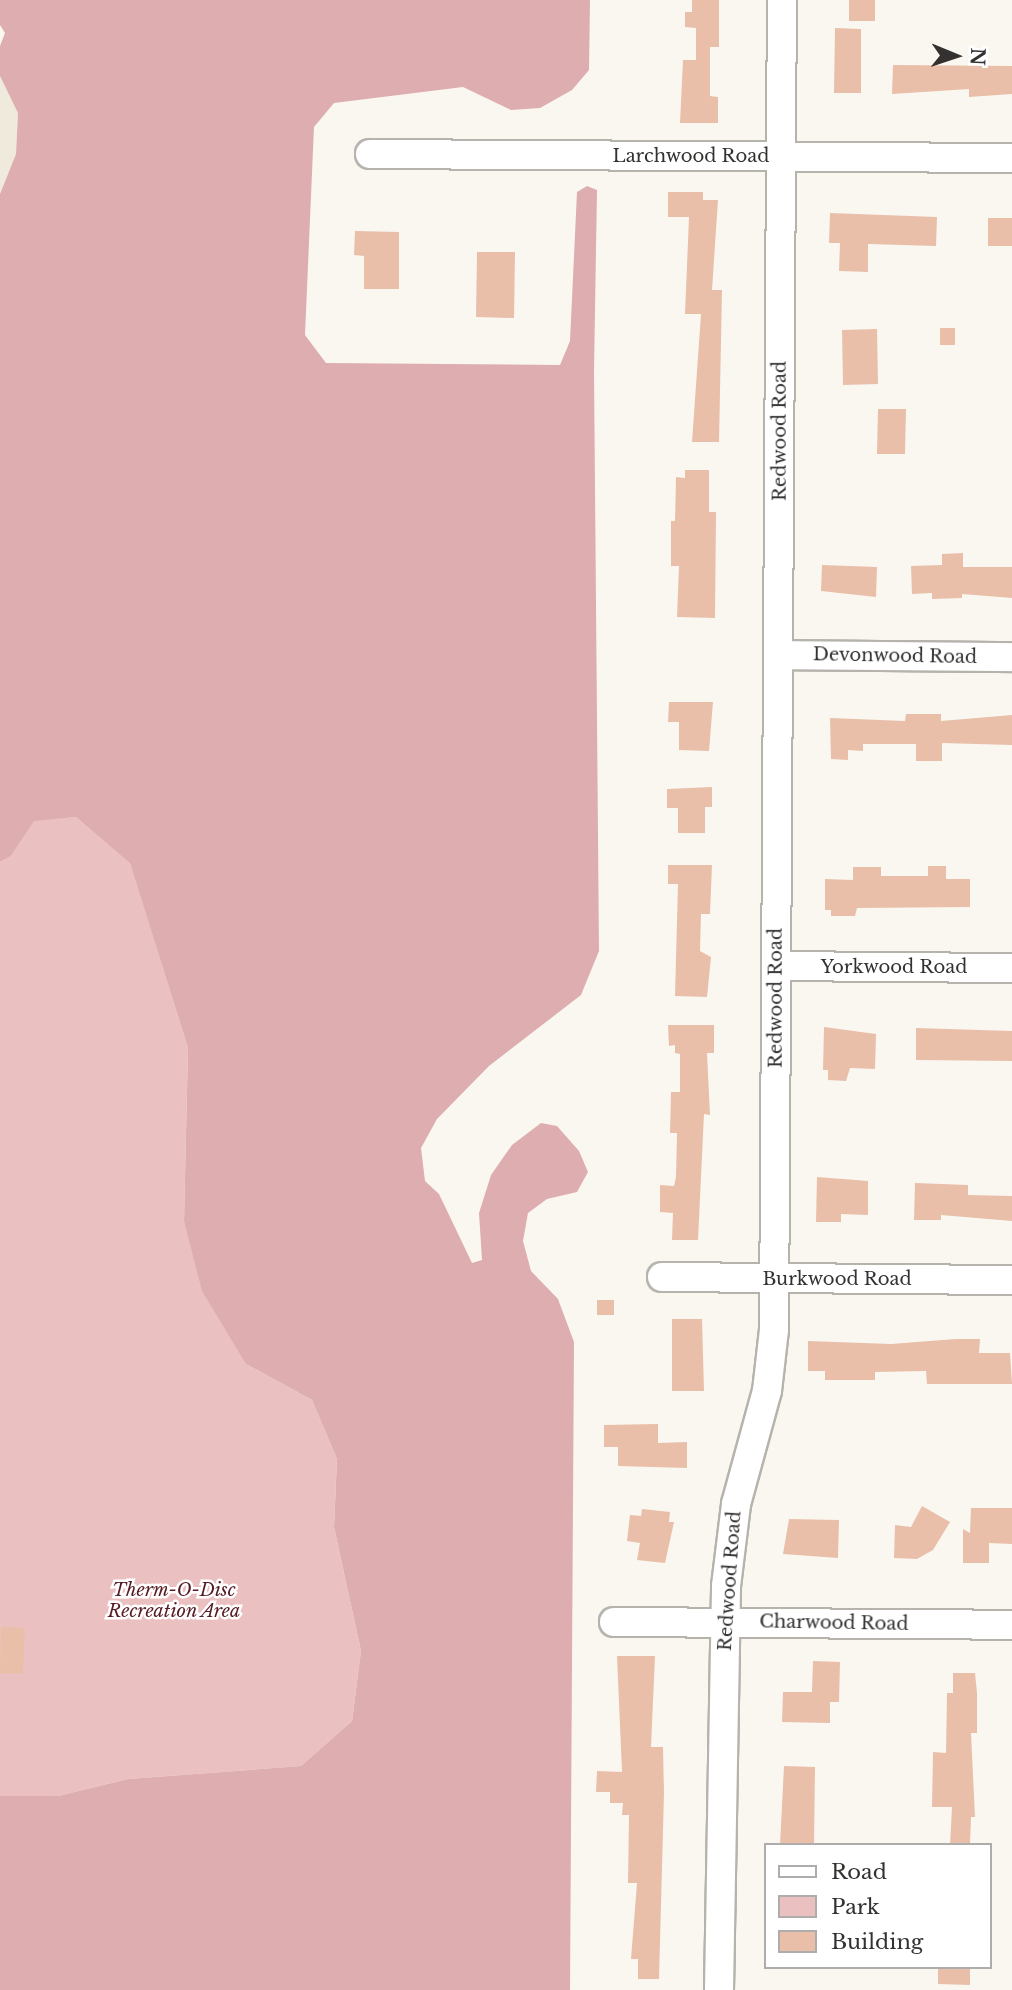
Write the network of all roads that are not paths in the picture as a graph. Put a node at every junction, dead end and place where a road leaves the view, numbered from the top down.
1 (782, 0) edge
2 (370, 154) dead end
3 (781, 157) junction
4 (1012, 158) edge
5 (779, 655) junction
6 (1012, 657) edge
7 (776, 966) junction
8 (1012, 968) edge
9 (662, 1277) dead end
10 (775, 1279) junction
11 (1012, 1280) edge
12 (725, 1621) junction
13 (614, 1622) dead end
14 (1012, 1625) edge
15 (719, 1990) edge

1 - 3 street, Redwood Road
2 - 3 street, Larchwood Road
3 - 4 street, Larchwood Road
3 - 5 street, Redwood Road
5 - 6 street, Devonwood Road
5 - 7 street, Redwood Road
7 - 8 street, Yorkwood Road
7 - 10 street, Redwood Road
9 - 10 street, Burkwood Road
10 - 11 street, Burkwood Road
10 - 12 street, Redwood Road
12 - 13 street, Charwood Road
12 - 14 street, Charwood Road
12 - 15 street, Redwood Road

